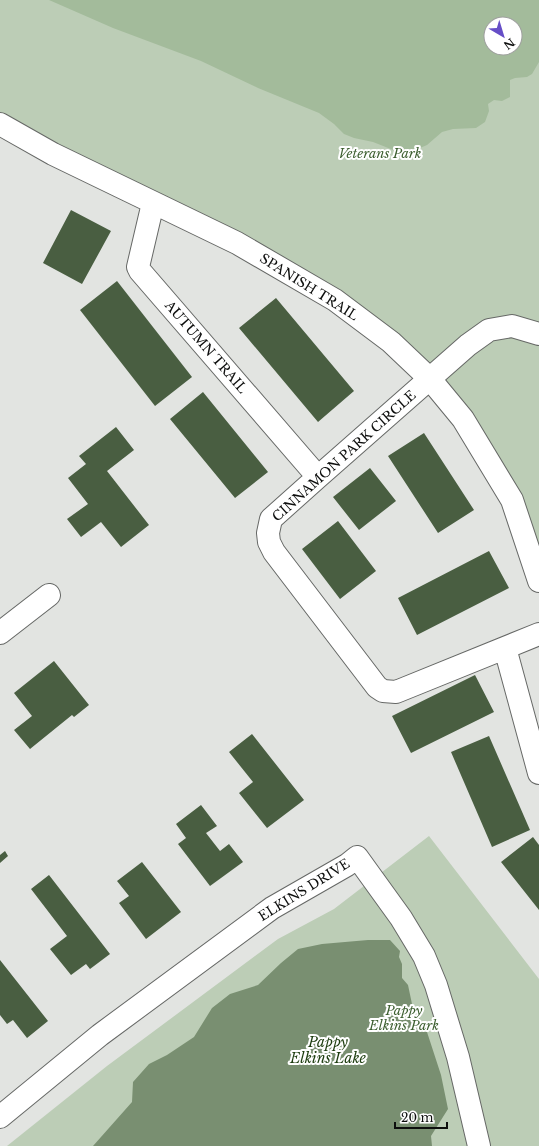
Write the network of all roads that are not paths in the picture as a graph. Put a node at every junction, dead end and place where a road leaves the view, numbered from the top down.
1 (0, 124) edge
2 (153, 203) junction
3 (539, 334) edge
4 (430, 379) junction
5 (318, 476) junction
6 (539, 581) edge
7 (49, 595) dead end
8 (0, 633) edge
9 (539, 634) edge
10 (504, 648) junction
11 (539, 773) edge
12 (0, 1117) edge
13 (479, 1146) edge

1 - 2 street, SPANISH TRAIL
2 - 4 street, SPANISH TRAIL
2 - 5 street, AUTUMN TRAIL
3 - 4 street, CINNAMON PARK CIRCLE
4 - 5 street, CINNAMON PARK CIRCLE
4 - 6 street, SPANISH TRAIL
5 - 10 street, CINNAMON PARK CIRCLE
7 - 8 street
9 - 10 street, CINNAMON PARK CIRCLE
10 - 11 street
12 - 13 street, ELKINS DRIVE

